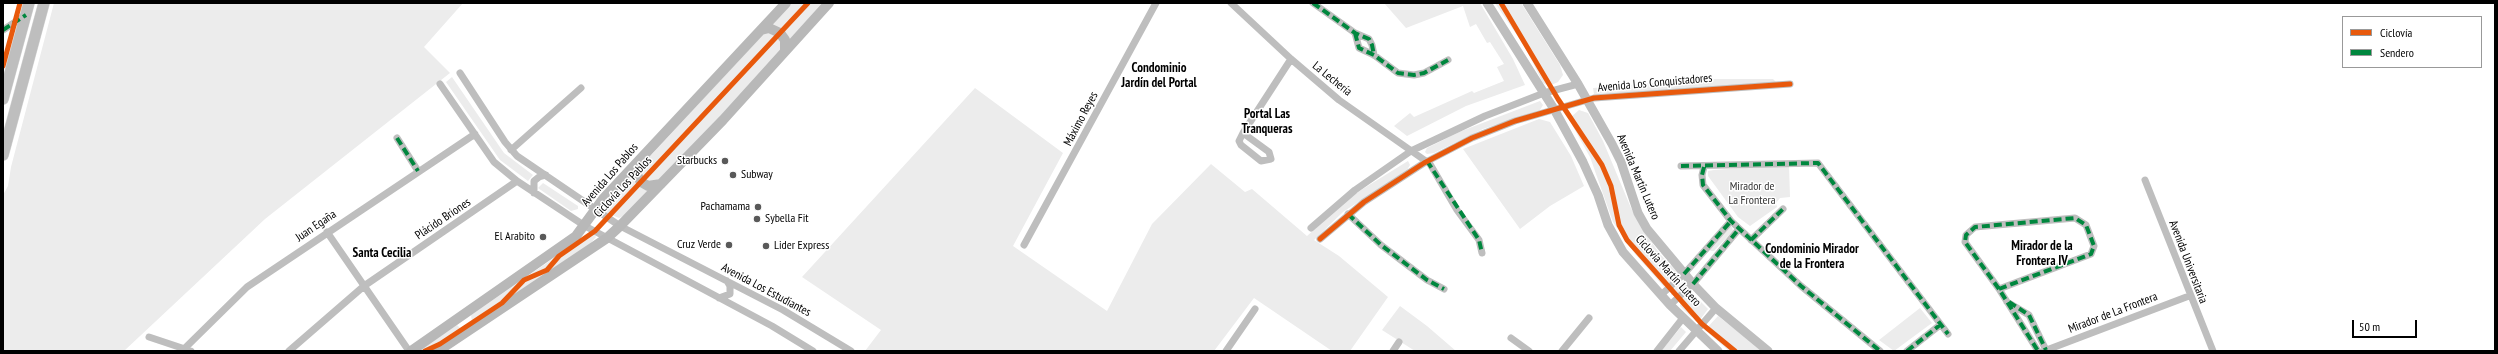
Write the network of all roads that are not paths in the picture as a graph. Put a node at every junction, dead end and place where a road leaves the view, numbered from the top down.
1 (29, 3) edge
2 (43, 3) edge
3 (786, 3) edge
4 (829, 3) edge
5 (1156, 3) edge
6 (1231, 3) edge
7 (1313, 3) edge
8 (1487, 3) edge
9 (1527, 3) edge
10 (26, 15) junction
11 (3, 30) edge
12 (761, 30) junction
13 (1355, 33) junction
14 (785, 51) junction
15 (1374, 55) junction
16 (1291, 59) junction
17 (1448, 60) dead end
18 (460, 73) dead end
19 (440, 84) dead end
20 (1578, 84) junction
21 (1790, 84) dead end
22 (581, 88) dead end
23 (1544, 93) junction
24 (3, 100) edge
25 (1587, 100) junction
26 (1554, 109) junction
27 (1244, 133) junction
28 (475, 134) junction
29 (397, 138) dead end
30 (511, 150) junction
31 (1412, 151) junction
32 (3, 155) edge
33 (1427, 161) junction
34 (637, 163) junction
35 (1681, 166) dead end
36 (1704, 167) junction
37 (418, 171) junction
38 (546, 175) junction
39 (2145, 180) dead end
40 (517, 181) junction
41 (661, 184) junction
42 (534, 193) junction
43 (1783, 209) dead end
44 (594, 210) junction
45 (1348, 214) junction
46 (1731, 221) junction
47 (585, 226) junction
48 (620, 226) junction
49 (1311, 228) dead end
50 (1739, 229) junction
51 (327, 232) junction
52 (607, 238) junction
53 (1320, 239) dead end
54 (1751, 240) junction
55 (1024, 245) dead end
56 (1704, 249) junction
57 (1482, 253) dead end
58 (1713, 257) junction
59 (1684, 274) junction
60 (726, 280) junction
61 (1693, 284) junction
62 (364, 286) junction
63 (1444, 289) dead end
64 (1999, 289) junction
65 (1661, 295) junction
66 (2189, 296) junction
67 (719, 298) junction
68 (2007, 302) junction
69 (1670, 304) junction
70 (1716, 308) junction
71 (1255, 309) dead end
72 (1589, 318) dead end
73 (1683, 318) junction
74 (1940, 325) junction
75 (1696, 331) junction
76 (1948, 334) dead end
77 (149, 337) dead end
78 (1511, 338) dead end
79 (1399, 342) dead end
80 (186, 350) edge
81 (289, 351) edge
82 (410, 351) edge
83 (438, 351) edge
84 (813, 351) edge
85 (851, 351) edge
86 (1226, 351) edge
87 (1392, 351) edge
88 (1529, 351) edge
89 (1562, 351) edge
90 (1657, 351) edge
91 (1679, 351) edge
92 (1718, 351) edge
93 (1768, 351) edge
94 (1880, 351) edge
95 (1906, 351) edge
96 (2043, 351) edge
97 (2213, 351) edge

1 - 10 main road
2 - 10 main road
2 - 32 main road
3 - 12 main road, Avenida Los Pablos
4 - 14 main road
5 - 55 street, Máximo Reyes
6 - 16 street, La Lechería
7 - 13 street
8 - 23 street
9 - 20 street, Avenida Martín Lutero
10 - 11 street
10 - 24 main road
12 - 14 main road
12 - 34 main road, Avenida Los Pablos
13 - 15 street
13 - 15 street
14 - 41 main road
15 - 17 street
16 - 27 street
16 - 31 street, La Lechería
18 - 30 street, Avenida Los Estudiantes
19 - 28 street
20 - 23 street
20 - 25 street, Avenida Martín Lutero
21 - 25 street, Avenida Los Conquistadores
22 - 30 street
23 - 26 street
23 - 31 street
25 - 26 street, Avenida Los Conquistadores
25 - 59 street, Avenida Martín Lutero
26 - 33 street, Avenida Los Conquistadores
26 - 65 street
27 - 27 street
28 - 37 street, Juan Egaña
28 - 40 street
29 - 37 street
30 - 38 street, Avenida Los Estudiantes
31 - 33 street, La Lechería
31 - 49 street
33 - 45 street, Avenida Los Conquistadores
33 - 57 street
34 - 41 main road
34 - 44 main road, Avenida Los Pablos
35 - 36 street
36 - 46 street
36 - 74 street
37 - 51 street, Juan Egaña
38 - 42 street
38 - 44 street, Avenida Los Estudiantes
39 - 66 street, Avenida Universitaria
40 - 42 street
40 - 62 street, Plácido Briones
41 - 48 main road
42 - 47 street
43 - 54 street
44 - 47 main road, Avenida Los Pablos
44 - 48 street, Avenida Los Estudiantes
45 - 53 street, Avenida Los Conquistadores
45 - 63 street
46 - 50 street
46 - 56 street
47 - 52 street
47 - 82 main road, Avenida Los Pablos
48 - 52 main road
48 - 60 street, Avenida Los Estudiantes
50 - 54 street
50 - 58 street
51 - 62 street
51 - 80 street, Juan Egaña
52 - 67 street
52 - 83 main road
54 - 94 street
56 - 58 street
56 - 59 street
58 - 61 street
59 - 61 street, Avenida Martín Lutero
59 - 65 street
60 - 67 street
60 - 85 street, Avenida Los Estudiantes
61 - 69 street
61 - 70 street, Avenida Martín Lutero
62 - 81 street, Plácido Briones
62 - 82 street
64 - 64 street
64 - 68 street
65 - 69 street
66 - 96 street, Mirador de La Frontera
66 - 97 street, Avenida Universitaria
67 - 84 street
68 - 96 street
68 - 96 street
69 - 73 street
70 - 75 street
70 - 93 street, Avenida Martín Lutero
71 - 86 street
72 - 89 street
73 - 75 street
73 - 90 street
74 - 76 street
74 - 95 street
75 - 91 street
75 - 92 street
77 - 80 street
78 - 88 street
79 - 87 street

